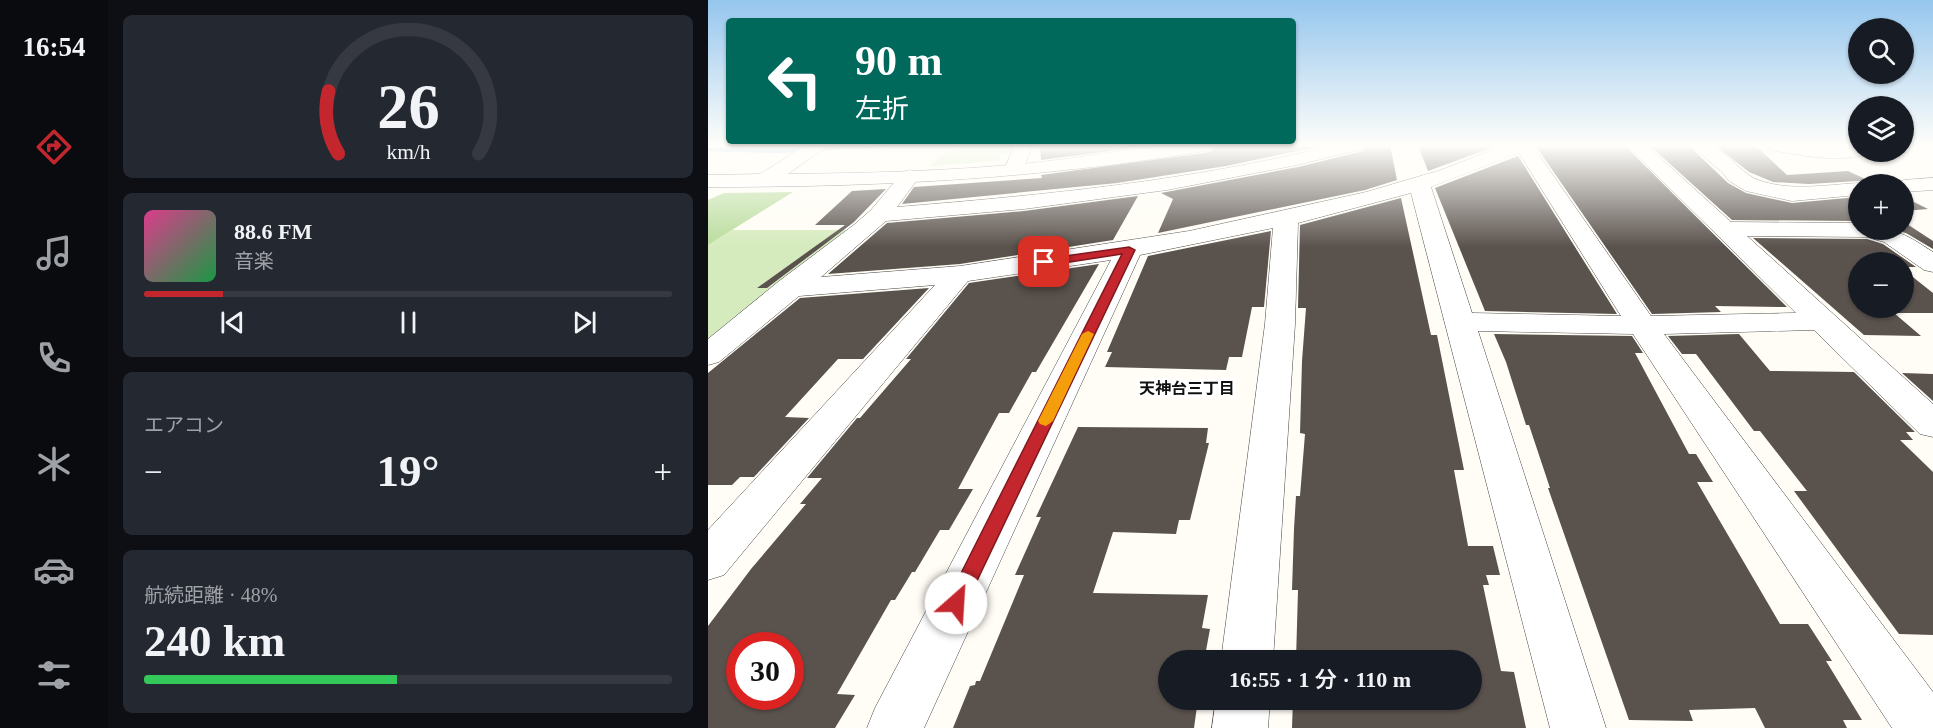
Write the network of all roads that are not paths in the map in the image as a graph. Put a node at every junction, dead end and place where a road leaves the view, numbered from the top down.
1 (767, 179) edge
2 (823, 179) edge
3 (908, 179) edge
4 (1202, 179) edge
5 (1437, 179) edge
6 (1545, 179) edge
7 (1671, 179) edge
8 (1740, 179) edge
9 (708, 181) edge
10 (764, 181) junction
11 (1933, 184) edge
12 (1420, 185) junction
13 (1914, 185) edge
14 (1848, 190) edge
15 (879, 215) junction
16 (1286, 220) junction
17 (1724, 229) junction
18 (1848, 230) edge
19 (1914, 237) edge
20 (1933, 237) edge
21 (1897, 240) edge
22 (1129, 250) junction
23 (1933, 264) edge
24 (959, 274) junction
25 (788, 288) junction
26 (1824, 321) junction
27 (1461, 322) junction
28 (1642, 325) junction
29 (708, 355) edge
30 (1933, 425) edge
31 (708, 561) edge
32 (1248, 650) edge
33 (1242, 710) edge
34 (895, 728) edge
35 (1240, 728) edge
36 (1578, 728) edge
37 (1925, 728) edge

1 - 10 street
2 - 10 street
3 - 15 street
4 - 15 street
5 - 12 street
6 - 28 street
7 - 17 street
8 - 14 street
9 - 10 street
11 - 13 street
12 - 16 street
12 - 27 street
15 - 25 street
16 - 22 street
16 - 32 street
17 - 18 street
17 - 26 street
19 - 20 street
21 - 23 street
22 - 24 street
22 - 34 street
24 - 25 street
24 - 31 street
25 - 29 street
26 - 28 street
26 - 30 street
27 - 28 street
27 - 36 street
28 - 37 street
33 - 35 street

